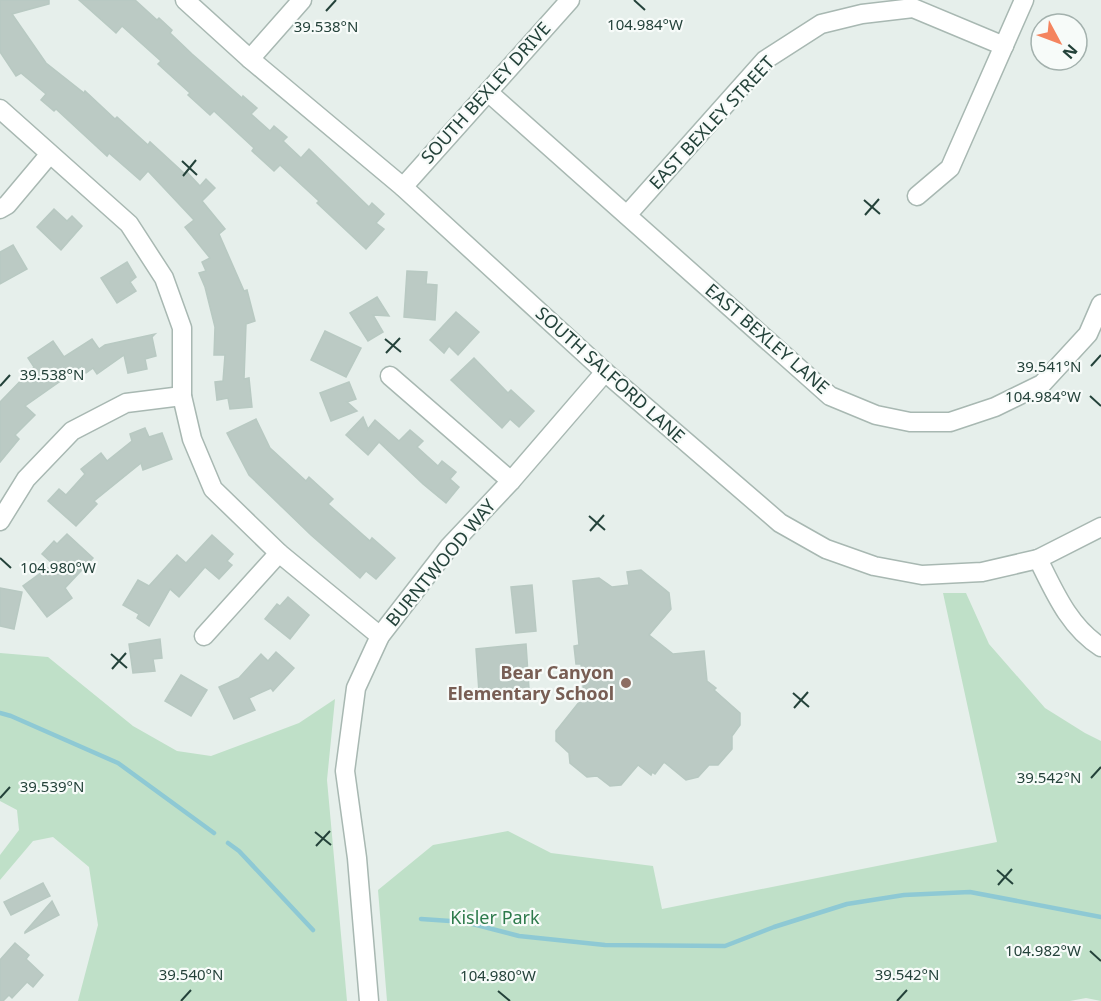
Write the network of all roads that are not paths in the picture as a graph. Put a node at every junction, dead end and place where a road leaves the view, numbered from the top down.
1 (185, 0) edge
2 (302, 0) edge
3 (570, 0) edge
4 (1024, 0) edge
5 (1004, 46) junction
6 (250, 59) junction
7 (488, 92) junction
8 (0, 109) edge
9 (49, 155) junction
10 (403, 187) junction
11 (917, 196) dead end
12 (0, 209) edge
13 (627, 215) junction
14 (1101, 304) edge
15 (605, 372) junction
16 (390, 376) dead end
17 (182, 396) junction
18 (510, 481) junction
19 (0, 521) edge
20 (1101, 526) edge
21 (279, 553) junction
22 (1038, 559) junction
23 (204, 636) dead end
24 (380, 636) junction
25 (1101, 647) edge
26 (369, 1001) edge

1 - 6 street, SOUTH SALFORD LANE
2 - 6 street
3 - 7 street, SOUTH BEXLEY DRIVE
4 - 5 street
5 - 11 street
5 - 13 street, EAST BEXLEY STREET
6 - 10 street, SOUTH SALFORD LANE
7 - 10 street, SOUTH BEXLEY DRIVE
7 - 13 street, EAST BEXLEY LANE
8 - 9 street
9 - 12 street
9 - 17 street
10 - 15 street, SOUTH SALFORD LANE
13 - 14 street, EAST BEXLEY LANE
15 - 18 street, BURNTWOOD WAY
15 - 22 street, SOUTH SALFORD LANE
16 - 18 street
17 - 19 street
17 - 21 street
18 - 24 street, BURNTWOOD WAY
20 - 22 street, SOUTH SALFORD LANE
21 - 23 street
21 - 24 street
22 - 25 street
24 - 26 street, BURNTWOOD WAY

